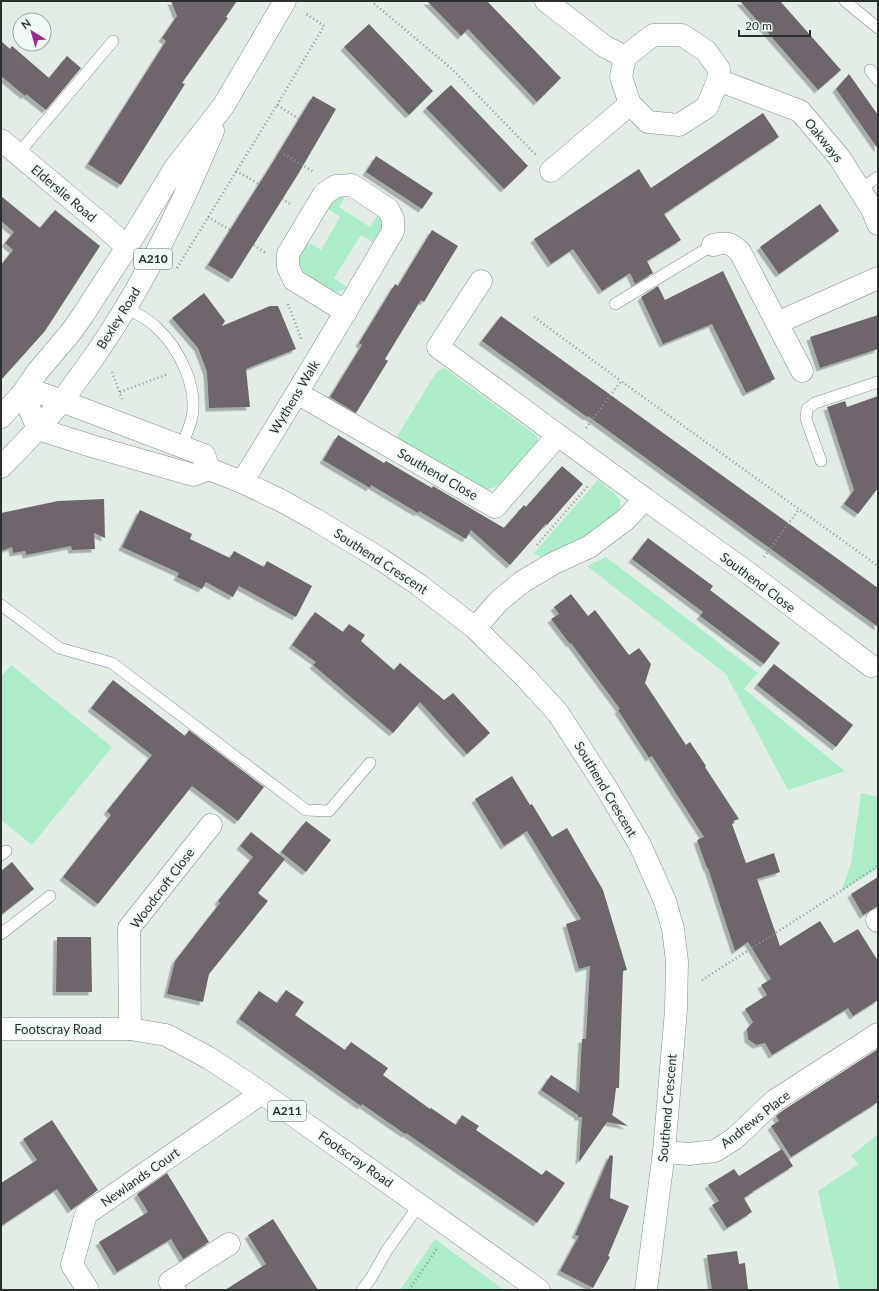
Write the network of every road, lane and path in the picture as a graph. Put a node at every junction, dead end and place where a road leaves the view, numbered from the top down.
1 (371, 1) edge
2 (547, 1) edge
3 (845, 1) edge
4 (292, 5) edge
5 (878, 28) edge
6 (113, 41) dead end
7 (625, 57) junction
8 (870, 70) dead end
9 (718, 80) junction
10 (878, 80) edge
11 (630, 104) junction
12 (224, 105) junction
13 (277, 105) junction
14 (299, 119) dead end
15 (1, 140) edge
16 (18, 154) junction
17 (284, 154) dead end
18 (236, 171) junction
19 (551, 171) joint
20 (878, 177) edge
21 (259, 184) dead end
22 (336, 186) junction
23 (860, 189) junction
24 (208, 217) junction
25 (878, 224) edge
26 (230, 230) dead end
27 (713, 245) joint
28 (127, 247) junction
29 (177, 268) dead end
30 (878, 278) edge
31 (481, 280) dead end
32 (615, 304) dead end
33 (126, 307) junction
34 (346, 312) junction
35 (534, 317) dead end
36 (777, 323) junction
37 (116, 365) dead end
38 (185, 367) junction
39 (106, 370) dead end
40 (802, 371) dead end
41 (112, 372) junction
42 (621, 381) junction
43 (878, 382) edge
44 (120, 392) junction
45 (23, 393) junction
46 (297, 393) junction
47 (62, 401) junction
48 (116, 401) dead end
49 (1, 417) edge
50 (38, 429) junction
51 (565, 440) junction
52 (182, 446) junction
53 (821, 461) dead end
54 (1, 467) edge
55 (603, 468) junction
56 (209, 470) junction
57 (242, 482) junction
58 (645, 499) junction
59 (799, 509) junction
60 (878, 566) edge
61 (544, 569) junction
62 (750, 575) junction
63 (1, 605) edge
64 (475, 628) junction
65 (874, 662) edge
66 (370, 764) dead end
67 (211, 825) dead end
68 (878, 866) edge
69 (50, 896) dead end
70 (1, 934) edge
71 (702, 980) dead end
72 (1, 1029) edge
73 (130, 1029) junction
74 (878, 1034) edge
75 (262, 1093) junction
76 (664, 1152) junction
77 (420, 1204) junction
78 (229, 1244) dead end
79 (439, 1246) dead end
80 (88, 1290) edge
81 (175, 1290) edge
82 (362, 1290) edge
83 (409, 1290) edge
84 (539, 1290) edge
85 (646, 1290) edge

1 - 19 path
2 - 7 street
3 - 5 lane
4 - 12 street, Bexley Road / A210
4 - 13 path
6 - 16 lane
7 - 9 street
7 - 11 street
8 - 10 lane
9 - 11 street
9 - 23 street, Oakways
11 - 19 street
12 - 28 street, Bexley Road / A210
12 - 33 street, Bexley Road / A210
13 - 14 path
13 - 18 path
15 - 16 street, Elderslie Road
16 - 28 street, Elderslie Road
17 - 22 path
18 - 21 path
18 - 24 path
20 - 23 lane
22 - 34 street
22 - 34 street, Wythens Walk
23 - 25 street, Oakways
24 - 26 path
24 - 29 path
27 - 32 lane
27 - 36 street
28 - 45 street, Bexley Road / A210
30 - 36 street
31 - 51 street, Southend Close
33 - 38 lane
33 - 47 street, Bexley Road / A210
34 - 46 street, Wythens Walk
35 - 42 path
36 - 40 street
37 - 41 path
38 - 44 path
38 - 52 lane
39 - 41 path
41 - 44 path
42 - 51 path
42 - 59 path
43 - 53 lane
44 - 48 path
45 - 47 street
45 - 49 street, A210
45 - 50 street
46 - 51 street, Southend Close
46 - 57 street, Wythens Walk
47 - 50 street, Bexley Road / A210
47 - 52 street
50 - 54 street, Bexley Road / A210
50 - 56 street
51 - 55 street, Southend Close
52 - 56 street
55 - 58 street, Southend Close
55 - 61 path
56 - 57 street, Southend Crescent
57 - 64 street, Southend Crescent
58 - 61 street
58 - 62 street, Southend Close
59 - 60 path
59 - 62 path
61 - 64 street
62 - 65 street, Southend Close
63 - 66 lane
64 - 76 street, Southend Crescent
67 - 73 street, Woodcroft Close
68 - 71 path
69 - 70 lane
72 - 73 street, Footscray Road / A211
73 - 75 street, Footscray Road / A211
74 - 76 street, Andrews Place
75 - 77 street, Footscray Road / A211
75 - 80 street, Newlands Court
76 - 85 street, Southend Crescent
77 - 82 lane
77 - 84 street, Footscray Road / A211
78 - 81 street
79 - 83 path

